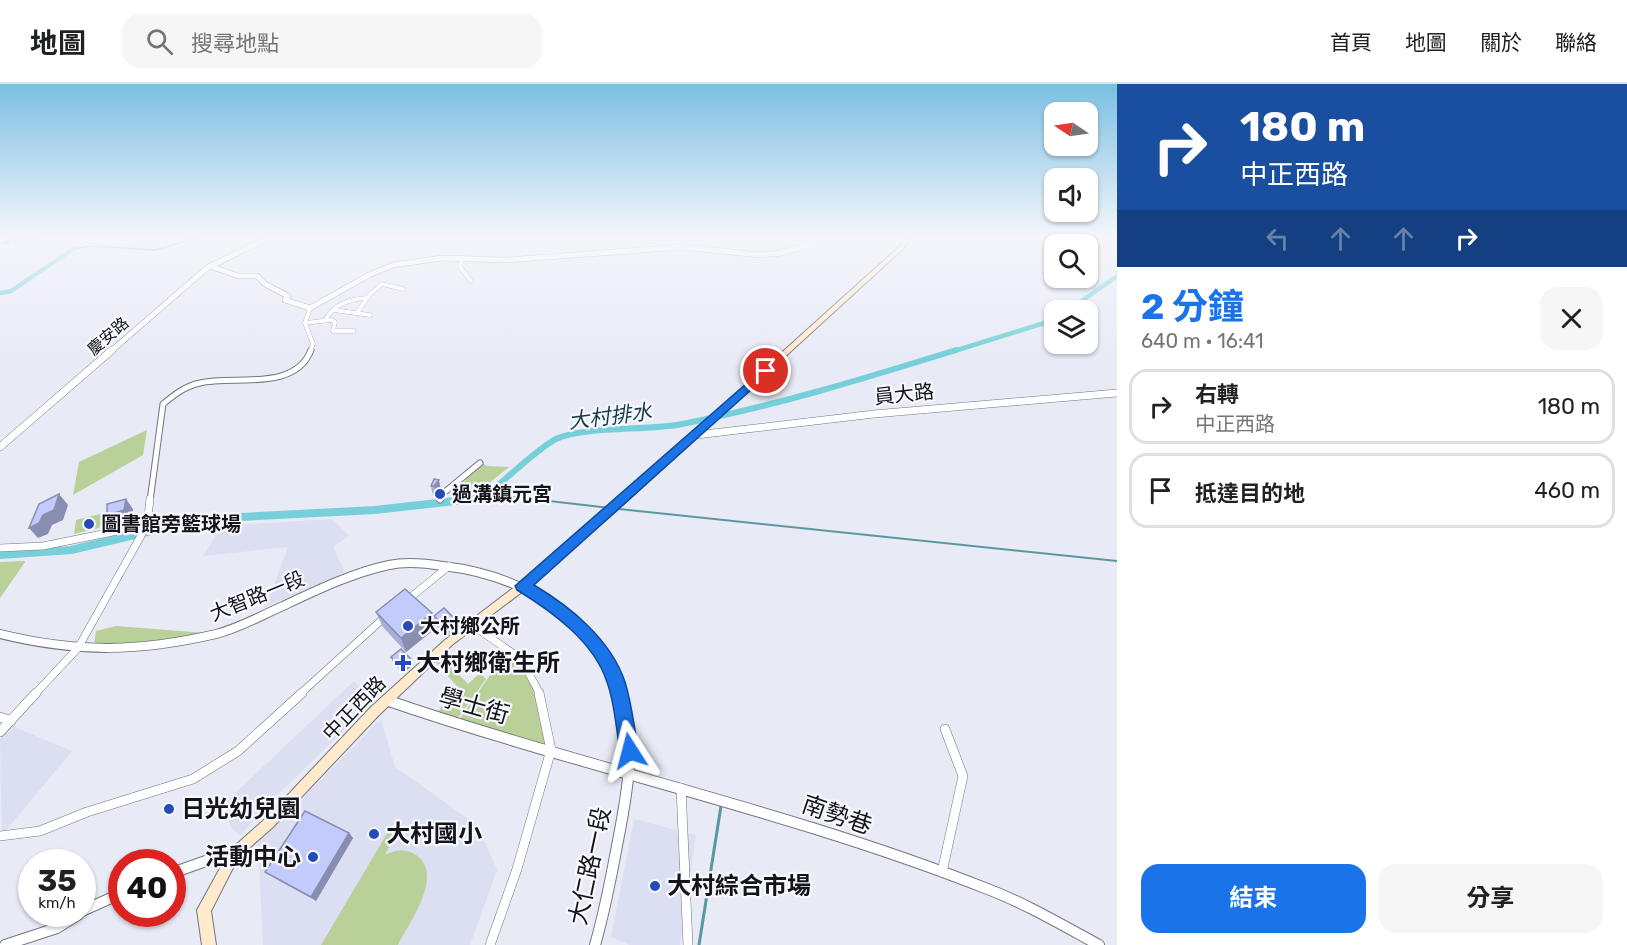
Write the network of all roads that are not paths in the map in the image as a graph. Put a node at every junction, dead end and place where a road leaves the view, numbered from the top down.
1 (198, 276) edge
2 (257, 276) edge
3 (366, 276) edge
4 (467, 276) edge
5 (870, 276) edge
6 (471, 281) dead end
7 (402, 289) dead end
8 (342, 292) junction
9 (352, 298) junction
10 (367, 298) junction
11 (310, 308) junction
12 (332, 310) junction
13 (357, 313) junction
14 (370, 315) dead end
15 (325, 320) junction
16 (305, 323) junction
17 (354, 331) dead end
18 (1117, 393) edge
19 (696, 435) junction
20 (0, 447) edge
21 (480, 463) dead end
22 (443, 496) dead end
23 (147, 525) junction
24 (0, 548) edge
25 (449, 566) junction
26 (523, 586) junction
27 (472, 624) junction
28 (0, 634) edge
29 (78, 648) junction
30 (386, 700) junction
31 (0, 717) edge
32 (11, 721) junction
33 (945, 729) dead end
34 (0, 732) edge
35 (551, 750) junction
36 (630, 775) junction
37 (681, 788) junction
38 (0, 836) edge
39 (234, 854) junction
40 (186, 868) edge
41 (942, 875) junction
42 (58, 927) edge
43 (5, 945) edge
44 (209, 945) edge
45 (490, 945) edge
46 (595, 945) edge
47 (688, 945) edge
48 (1099, 945) edge

1 - 20 street, 慶安路
2 - 11 street
3 - 8 street
4 - 6 street
5 - 19 main road, 中正西路
7 - 10 street
8 - 9 street
8 - 11 street
9 - 10 street
9 - 12 street
10 - 13 street
11 - 16 street
12 - 13 street
12 - 15 street
13 - 14 street
15 - 16 street
15 - 17 street
16 - 23 street
18 - 19 street, 員大路
19 - 26 main road, 中正西路
21 - 22 street
23 - 24 street
23 - 29 street
25 - 26 street, 大智路一段
25 - 29 street, 大智路一段
25 - 38 street
26 - 27 main road, 中正西路
26 - 36 street, 大仁路一段
27 - 30 main road, 中正西路
27 - 35 street
28 - 29 street, 大智路一段
29 - 32 street
30 - 35 street, 學士街
30 - 39 main road, 中正西路
31 - 32 street
32 - 34 street
33 - 41 street
35 - 36 street, 南勢巷
35 - 45 street
36 - 37 street, 南勢巷
36 - 46 street, 大仁路一段
37 - 41 street, 南勢巷
37 - 47 street
39 - 40 street
39 - 44 main road
41 - 48 street, 南勢巷
42 - 43 street

